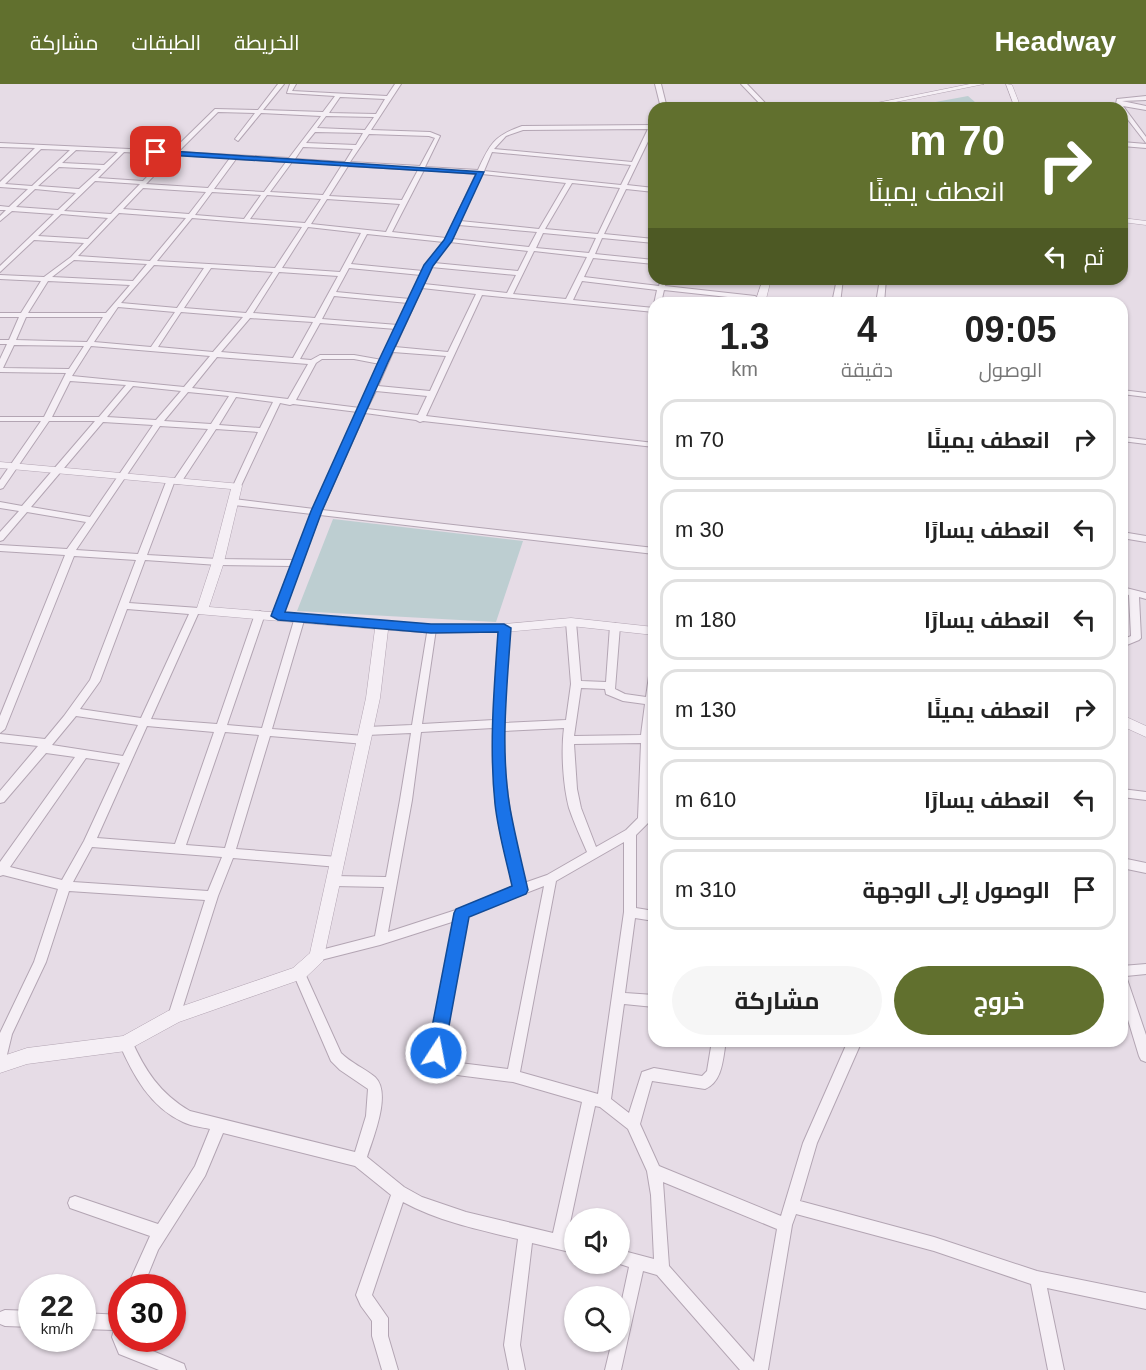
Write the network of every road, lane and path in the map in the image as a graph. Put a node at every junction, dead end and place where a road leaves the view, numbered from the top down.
1 (281, 84) edge
2 (293, 84) edge
3 (398, 84) edge
4 (658, 84) edge
5 (744, 84) edge
6 (981, 84) edge
7 (1000, 84) edge
8 (1012, 85) edge
9 (339, 95) junction
10 (389, 98) junction
11 (1146, 98) edge
12 (662, 102) edge
13 (761, 102) edge
14 (886, 102) edge
15 (1016, 102) edge
16 (1120, 102) edge
17 (1128, 105) edge
18 (1146, 108) edge
19 (261, 111) junction
20 (326, 113) junction
21 (378, 116) junction
22 (1128, 117) edge
23 (648, 127) edge
24 (314, 129) junction
25 (368, 132) junction
26 (648, 136) edge
27 (238, 139) dead end
28 (645, 142) junction
29 (648, 142) edge
30 (1146, 143) edge
31 (1128, 144) edge
32 (0, 145) edge
33 (302, 145) junction
34 (358, 147) junction
35 (39, 148) junction
36 (74, 149) junction
37 (490, 150) junction
38 (122, 151) junction
39 (172, 153) junction
40 (236, 156) junction
41 (292, 160) junction
42 (348, 164) junction
43 (634, 164) junction
44 (57, 165) junction
45 (104, 167) junction
46 (423, 168) junction
47 (480, 172) junction
48 (92, 179) junction
49 (570, 181) junction
50 (143, 184) junction
51 (0, 185) edge
52 (623, 187) junction
53 (33, 188) junction
54 (648, 189) edge
55 (210, 190) junction
56 (79, 191) junction
57 (267, 193) junction
58 (324, 197) junction
59 (405, 202) junction
60 (0, 208) edge
61 (11, 208) junction
62 (57, 212) junction
63 (116, 213) junction
64 (191, 216) junction
65 (0, 219) edge
66 (246, 220) junction
67 (1128, 221) edge
68 (457, 223) junction
69 (1146, 223) edge
70 (304, 225) junction
71 (541, 230) junction
72 (365, 232) junction
73 (387, 235) junction
74 (599, 236) junction
75 (31, 238) junction
76 (648, 240) edge
77 (448, 241) junction
78 (89, 242) junction
79 (532, 249) junction
80 (589, 256) junction
81 (73, 258) junction
82 (0, 260) edge
83 (10, 260) junction
84 (648, 261) edge
85 (153, 262) junction
86 (210, 266) junction
87 (347, 266) junction
88 (427, 269) junction
89 (0, 270) edge
90 (276, 270) junction
91 (519, 273) junction
92 (342, 274) junction
93 (0, 277) edge
94 (46, 279) junction
95 (579, 279) junction
96 (135, 283) junction
97 (662, 285) edge
98 (419, 286) junction
99 (661, 288) junction
100 (480, 292) junction
101 (332, 294) junction
102 (509, 295) junction
103 (659, 297) edge
104 (723, 297) edge
105 (411, 301) junction
106 (569, 301) junction
107 (115, 306) junction
108 (181, 309) junction
109 (648, 309) edge
110 (24, 314) junction
111 (249, 314) junction
112 (0, 315) edge
113 (108, 315) junction
114 (318, 318) junction
115 (401, 327) junction
116 (0, 342) edge
117 (12, 342) junction
118 (88, 344) junction
119 (153, 349) junction
120 (389, 349) junction
121 (216, 354) junction
122 (450, 354) junction
123 (296, 360) junction
124 (313, 362) junction
125 (383, 362) junction
126 (0, 369) edge
127 (69, 375) junction
128 (132, 383) junction
129 (186, 388) junction
130 (373, 388) junction
131 (1128, 392) edge
132 (432, 394) junction
133 (1146, 394) edge
134 (234, 395) junction
135 (277, 401) junction
136 (290, 403) junction
137 (362, 412) junction
138 (47, 417) junction
139 (0, 419) edge
140 (99, 419) junction
141 (420, 420) junction
142 (158, 423) junction
143 (211, 427) junction
144 (261, 430) junction
145 (1128, 440) edge
146 (1146, 442) edge
147 (648, 445) edge
148 (0, 465) edge
149 (15, 466) junction
150 (56, 470) junction
151 (119, 477) junction
152 (173, 482) junction
153 (0, 486) edge
154 (237, 486) junction
155 (234, 502) junction
156 (0, 505) edge
157 (24, 508) junction
158 (317, 511) junction
159 (90, 520) junction
160 (1128, 536) edge
161 (0, 538) edge
162 (1146, 539) edge
163 (0, 548) edge
164 (648, 550) edge
165 (71, 551) junction
166 (142, 556) junction
167 (218, 562) junction
168 (297, 563) junction
169 (1128, 592) edge
170 (1134, 593) junction
171 (1146, 596) edge
172 (122, 606) junction
173 (198, 611) junction
174 (260, 614) junction
175 (278, 616) junction
176 (300, 617) junction
177 (571, 622) junction
178 (382, 625) junction
179 (615, 626) junction
180 (504, 628) junction
181 (431, 629) junction
182 (648, 630) edge
183 (1128, 641) edge
184 (576, 684) junction
185 (609, 686) junction
186 (12, 698) junction
187 (0, 699) edge
188 (648, 701) edge
189 (73, 712) junction
190 (648, 720) edge
191 (145, 722) junction
192 (1128, 723) edge
193 (570, 724) junction
194 (498, 725) junction
195 (220, 728) junction
196 (0, 729) edge
197 (417, 729) junction
198 (265, 732) junction
199 (1146, 732) edge
200 (366, 736) junction
201 (0, 738) edge
202 (646, 739) junction
203 (568, 740) junction
204 (44, 745) junction
205 (83, 754) junction
206 (125, 760) junction
207 (648, 791) edge
208 (1128, 794) edge
209 (1146, 796) edge
210 (0, 799) edge
211 (648, 818) edge
212 (630, 834) junction
213 (89, 842) junction
214 (179, 850) junction
215 (230, 854) junction
216 (593, 854) junction
217 (339, 862) junction
218 (1128, 864) edge
219 (1146, 868) edge
220 (0, 870) edge
221 (550, 878) junction
222 (334, 881) junction
223 (391, 882) junction
224 (65, 886) junction
225 (520, 890) junction
226 (212, 896) junction
227 (630, 912) junction
228 (462, 913) junction
229 (648, 915) edge
230 (380, 940) junction
231 (317, 956) junction
232 (1146, 969) edge
233 (1128, 970) edge
234 (298, 973) junction
235 (618, 998) junction
236 (1128, 999) edge
237 (648, 1000) edge
238 (174, 1016) junction
239 (4, 1028) edge
240 (126, 1043) junction
241 (718, 1047) edge
242 (852, 1047) edge
243 (1146, 1056) edge
244 (0, 1059) edge
245 (0, 1065) edge
246 (513, 1076) junction
247 (590, 1098) junction
248 (604, 1102) junction
249 (633, 1124) junction
250 (219, 1125) junction
251 (359, 1160) junction
252 (654, 1171) junction
253 (399, 1192) junction
254 (75, 1203) dead end
255 (792, 1206) junction
256 (785, 1225) junction
257 (162, 1233) junction
258 (526, 1235) junction
259 (558, 1242) junction
260 (564, 1244) edge
261 (630, 1260) edge
262 (638, 1262) junction
263 (662, 1269) junction
264 (140, 1274) edge
265 (1037, 1280) junction
266 (1146, 1300) edge
267 (5, 1318) dead end
268 (18, 1318) edge
269 (135, 1352) edge
270 (178, 1370) edge
271 (390, 1370) edge
272 (517, 1370) edge
273 (613, 1370) edge
274 (750, 1370) edge
275 (760, 1370) edge
276 (1056, 1370) edge

1 - 19 street
2 - 9 street
3 - 10 street
4 - 12 street
5 - 13 street
6 - 14 street
7 - 8 street
8 - 15 street
9 - 10 street
9 - 20 street
10 - 21 street
11 - 16 street
17 - 18 street
19 - 20 street
19 - 27 street
19 - 39 street
20 - 21 street
20 - 24 street
21 - 25 street
22 - 30 street
23 - 37 street
24 - 25 street
24 - 33 street
25 - 34 street
25 - 46 street
26 - 28 street
28 - 29 street
28 - 43 street
30 - 31 street
32 - 35 street
33 - 34 street
33 - 41 street
34 - 42 street
35 - 36 street
35 - 51 street
36 - 38 street
36 - 44 street
37 - 43 street
37 - 47 street
38 - 39 street
38 - 45 street
39 - 40 street
39 - 50 street
40 - 41 street
40 - 55 street
41 - 42 street
41 - 57 street
42 - 46 street
42 - 58 street
43 - 52 street
44 - 45 street
44 - 53 street
45 - 48 street
46 - 47 street
46 - 59 street
47 - 49 street
47 - 68 street
48 - 50 street
48 - 56 street
49 - 52 street
49 - 71 street
50 - 55 street
50 - 63 street
51 - 53 street
52 - 54 street
52 - 74 street
53 - 56 street
53 - 61 street
55 - 57 street
55 - 64 street
56 - 62 street
57 - 58 street
57 - 66 street
58 - 59 street
58 - 70 street
59 - 73 street
60 - 61 street
61 - 62 street
61 - 65 street
62 - 63 street
62 - 75 street
63 - 64 street
63 - 78 street
64 - 66 street
64 - 85 street
66 - 70 street
67 - 69 street
68 - 71 street
68 - 77 street
70 - 72 street
70 - 90 street
71 - 74 street
71 - 79 street
72 - 73 street
72 - 87 street
73 - 77 street
74 - 76 street
74 - 80 street
75 - 78 street
75 - 83 street
77 - 79 street
77 - 88 street
78 - 81 street
79 - 80 street
79 - 91 street
80 - 84 street
80 - 95 street
81 - 85 street
81 - 94 street
82 - 83 street
83 - 89 street
85 - 86 street
85 - 96 street
86 - 90 street
86 - 108 street
87 - 88 street
87 - 92 street
88 - 91 street
88 - 98 street
90 - 92 street
90 - 111 street
91 - 102 street
92 - 101 street
93 - 94 street
94 - 96 street
94 - 110 street
95 - 99 street
95 - 106 street
96 - 107 street
97 - 99 street
98 - 100 street
98 - 105 street
99 - 103 street
99 - 104 street
100 - 102 street
100 - 122 street
101 - 105 street
101 - 114 street
102 - 106 street
105 - 115 street
106 - 109 street
107 - 108 street
107 - 113 street
108 - 111 street
108 - 119 street
110 - 112 street
110 - 113 street
110 - 117 street
111 - 114 street
111 - 121 street
113 - 118 street
114 - 115 street
114 - 123 street
115 - 120 street
116 - 117 street
117 - 118 street
117 - 126 street
118 - 119 street
118 - 127 street
119 - 121 street
120 - 122 street
120 - 125 street
121 - 123 street
121 - 129 street
122 - 132 street
123 - 124 street
124 - 125 street
124 - 136 street
125 - 130 street
126 - 127 street
127 - 128 street
127 - 138 street
128 - 129 street
128 - 140 street
129 - 134 street
129 - 142 street
130 - 132 street
130 - 137 street
131 - 133 street
132 - 141 street
134 - 135 street
134 - 143 street
135 - 136 street
135 - 144 street
136 - 137 street
137 - 141 street
137 - 158 street
138 - 139 street
138 - 140 street
138 - 149 street
140 - 142 street
140 - 150 street
141 - 147 street
142 - 143 street
142 - 151 street
143 - 144 street
143 - 152 street
144 - 154 street
145 - 146 street
148 - 149 street
149 - 150 street
149 - 153 street
150 - 151 street
150 - 157 street
151 - 152 street
151 - 159 street
152 - 154 street
152 - 166 street
154 - 155 street
155 - 158 street
155 - 167 street
156 - 157 street
157 - 159 street
157 - 161 street
158 - 164 street
158 - 168 street
159 - 165 street
160 - 162 street
163 - 165 street
165 - 166 street
165 - 186 street
166 - 167 street
166 - 172 street
167 - 168 street
167 - 173 street
168 - 175 street
169 - 170 street
170 - 171 street
170 - 183 street
172 - 173 street
172 - 189 street
173 - 174 street
173 - 191 street
174 - 175 street
174 - 195 street
175 - 176 street
176 - 178 street
176 - 198 street
177 - 179 street
177 - 180 street
177 - 184 street
178 - 181 street
178 - 200 street
179 - 182 street
179 - 185 street
180 - 181 street
180 - 194 street
181 - 197 street
184 - 185 street
184 - 193 street
185 - 188 street
186 - 187 street
186 - 196 street
189 - 191 street
189 - 204 street
190 - 202 street
191 - 195 street
191 - 206 street
192 - 199 street
193 - 194 street
193 - 203 street
194 - 197 street
194 - 225 street
195 - 198 street
195 - 214 street
197 - 200 street
197 - 223 street
198 - 200 street
198 - 215 street
200 - 217 street
201 - 204 street
202 - 203 street
202 - 207 street
203 - 216 street
204 - 205 street
204 - 210 street
205 - 206 street
205 - 220 street
206 - 213 street
208 - 209 street
211 - 212 street
212 - 216 street
212 - 227 street
213 - 214 street
213 - 224 street
214 - 215 street
215 - 217 street
215 - 226 street
216 - 221 street
217 - 222 street
218 - 219 street
220 - 224 street
221 - 225 street
221 - 246 street
222 - 223 street
222 - 231 street
223 - 230 street
224 - 226 street
224 - 239 street
225 - 228 street
226 - 238 street
227 - 229 street
227 - 235 street
228 - 230 street
228 - 246 street
230 - 231 street
231 - 234 street
232 - 233 street
234 - 238 street
234 - 251 street
235 - 237 street
235 - 248 street
236 - 243 street
238 - 240 street
239 - 244 street
240 - 245 street
240 - 250 street
241 - 249 street
242 - 255 street
246 - 247 street
247 - 248 street
247 - 259 street
248 - 249 street
249 - 252 street
250 - 251 street
250 - 257 street
251 - 253 street
252 - 256 street
252 - 263 street
253 - 258 street
253 - 271 street
254 - 257 street
255 - 256 street
255 - 265 street
256 - 275 street
257 - 264 street
258 - 259 street
258 - 272 street
259 - 260 street
261 - 262 street
262 - 263 street
262 - 273 street
263 - 274 street
265 - 266 street
265 - 276 street
267 - 268 street
269 - 270 street

